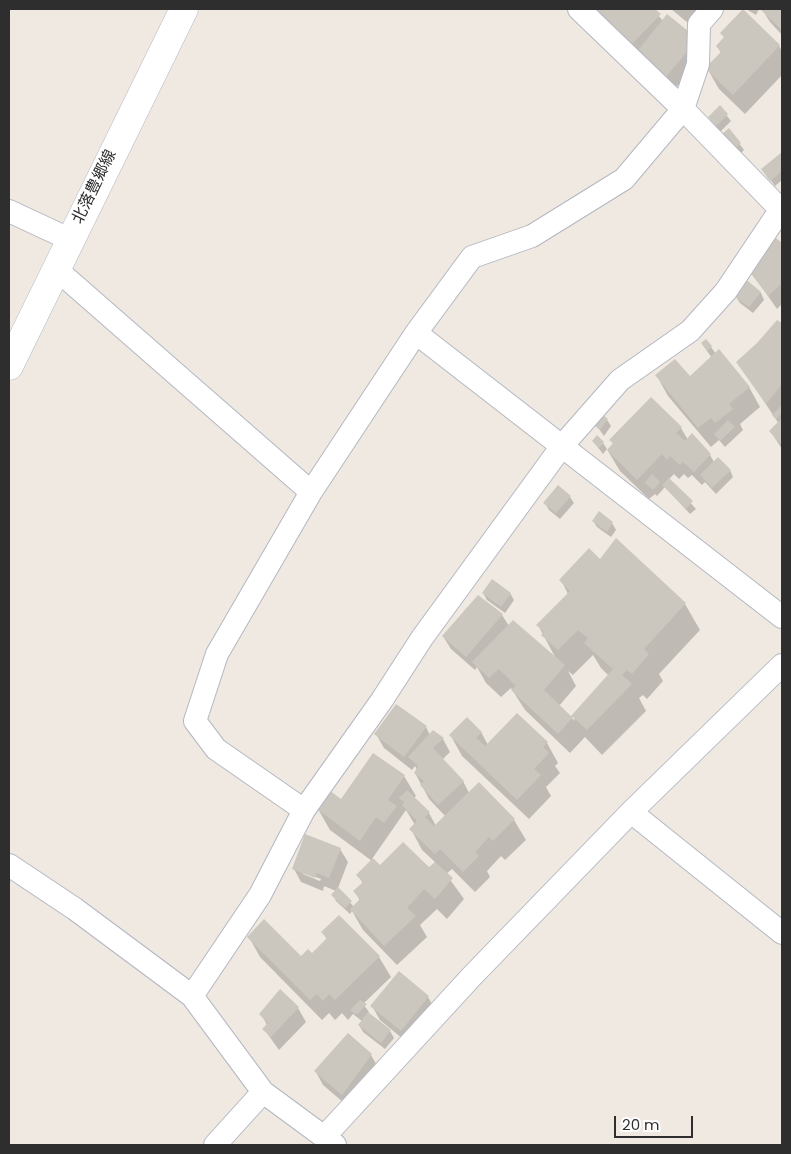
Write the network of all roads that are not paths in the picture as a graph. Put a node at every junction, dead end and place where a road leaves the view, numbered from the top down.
1 (184, 9) edge
2 (579, 9) edge
3 (712, 9) edge
4 (683, 109) junction
5 (782, 210) edge
6 (9, 212) edge
7 (69, 239) junction
8 (56, 268) junction
9 (416, 332) junction
10 (9, 366) edge
11 (562, 446) junction
12 (311, 492) junction
13 (782, 617) edge
14 (782, 665) edge
15 (304, 810) junction
16 (631, 812) junction
17 (9, 865) edge
18 (782, 933) edge
19 (192, 996) junction
20 (263, 1092) junction
21 (330, 1141) edge
22 (215, 1145) edge

1 - 7 main road, 北落豊郷線
2 - 4 street
3 - 4 street
4 - 5 street
4 - 9 street
5 - 11 street
6 - 7 street
7 - 8 main road, 北落豊郷線
8 - 10 main road, 北落豊郷線
8 - 12 street
9 - 11 street
9 - 12 street
11 - 13 street
11 - 15 street
12 - 15 street
14 - 16 street
15 - 19 street
16 - 18 street
16 - 21 street
17 - 19 street
19 - 20 street
20 - 21 street
20 - 22 street

